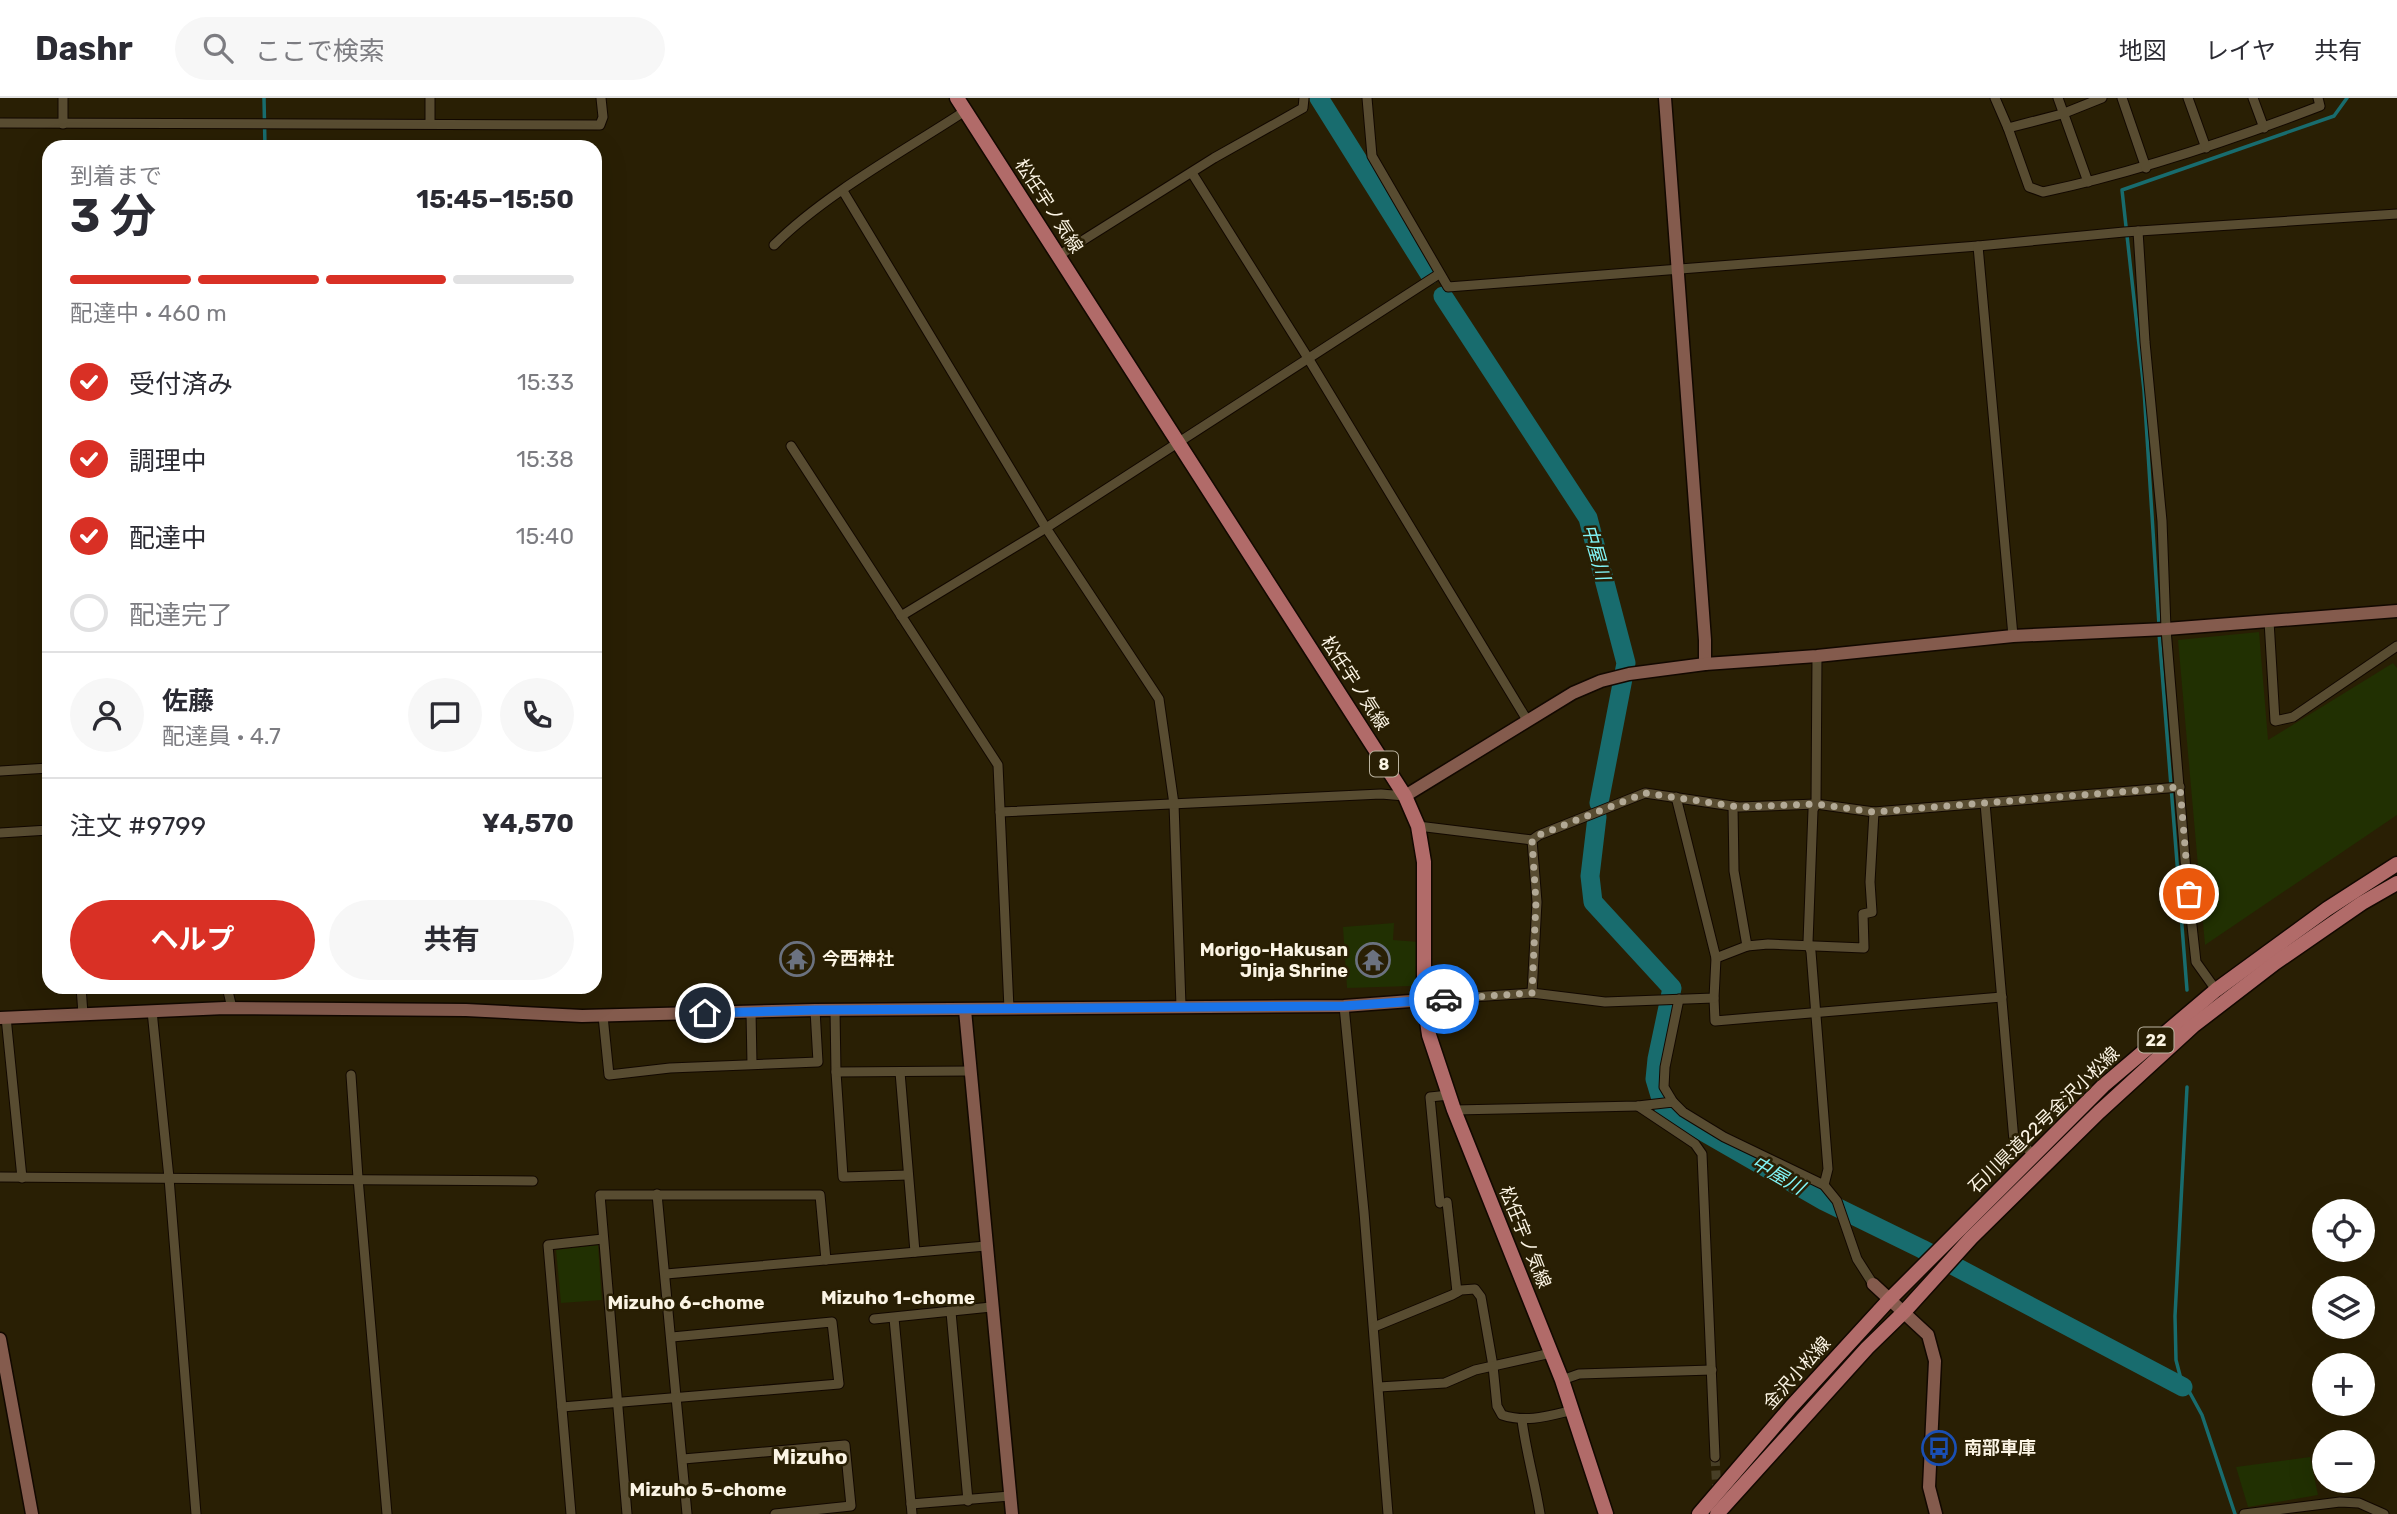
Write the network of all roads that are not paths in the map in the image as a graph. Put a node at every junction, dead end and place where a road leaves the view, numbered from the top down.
1 (63, 98) edge
2 (430, 98) edge
3 (601, 98) edge
4 (957, 98) edge
5 (1304, 98) edge
6 (1367, 98) edge
7 (1665, 98) edge
8 (1995, 98) edge
9 (2057, 98) edge
10 (2102, 98) edge
11 (2122, 98) edge
12 (2188, 98) edge
13 (2253, 98) edge
14 (2318, 98) edge
15 (965, 111) junction
16 (2062, 114) junction
17 (430, 122) junction
18 (0, 123) edge
19 (63, 124) junction
20 (2008, 128) junction
21 (2264, 128) junction
22 (2206, 148) junction
23 (2146, 168) junction
24 (1192, 173) junction
25 (2088, 182) junction
26 (843, 191) junction
27 (2397, 214) edge
28 (2131, 231) junction
29 (774, 245) dead end
30 (1978, 246) junction
31 (1058, 256) junction
32 (1678, 268) junction
33 (1439, 274) junction
34 (1308, 358) junction
35 (1178, 441) junction
36 (791, 446) dead end
37 (1046, 527) junction
38 (2397, 611) edge
39 (901, 616) junction
40 (2269, 621) junction
41 (2161, 629) junction
42 (2012, 636) junction
43 (2397, 646) edge
44 (1817, 656) junction
45 (1705, 664) junction
46 (1527, 720) junction
47 (42, 768) edge
48 (0, 771) edge
49 (2174, 787) junction
50 (1405, 796) junction
51 (1676, 797) junction
52 (1985, 803) junction
53 (1174, 804) junction
54 (1816, 804) junction
55 (1734, 806) junction
56 (1000, 812) junction
57 (1874, 812) junction
58 (1418, 826) junction
59 (42, 830) edge
60 (0, 833) edge
61 (1532, 840) junction
62 (2397, 864) edge
63 (2397, 883) edge
64 (1747, 946) junction
65 (1810, 946) junction
66 (1716, 958) junction
67 (2216, 990) junction
68 (1532, 993) junction
69 (82, 994) edge
70 (229, 994) edge
71 (2002, 997) junction
72 (1714, 998) junction
73 (1424, 1000) junction
74 (1672, 1000) junction
75 (1181, 1006) junction
76 (1344, 1006) junction
77 (232, 1008) junction
78 (1009, 1009) junction
79 (815, 1010) junction
80 (835, 1010) junction
81 (965, 1010) junction
82 (152, 1011) junction
83 (751, 1012) junction
84 (1816, 1012) junction
85 (83, 1014) junction
86 (603, 1016) junction
87 (3, 1017) edge
88 (752, 1064) junction
89 (970, 1071) junction
90 (836, 1072) junction
91 (900, 1072) junction
92 (351, 1075) dead end
93 (1449, 1095) junction
94 (1664, 1103) junction
95 (1637, 1106) junction
96 (1454, 1110) junction
97 (2034, 1156) junction
98 (908, 1175) junction
99 (0, 1177) edge
100 (22, 1178) junction
101 (169, 1178) junction
102 (358, 1178) junction
103 (533, 1181) dead end
104 (1824, 1185) junction
105 (657, 1194) junction
106 (603, 1239) junction
107 (986, 1246) junction
108 (915, 1252) junction
109 (826, 1260) junction
110 (1927, 1262) joint
111 (1940, 1273) joint
112 (666, 1274) junction
113 (1873, 1284) joint
114 (1457, 1292) junction
115 (1889, 1300) junction
116 (991, 1307) junction
117 (951, 1312) junction
118 (1905, 1312) junction
119 (894, 1318) junction
120 (874, 1319) dead end
121 (1374, 1327) junction
122 (672, 1337) junction
123 (0, 1339) edge
124 (1551, 1353) junction
125 (1493, 1366) junction
126 (1712, 1370) junction
127 (1562, 1380) junction
128 (1379, 1387) junction
129 (677, 1396) junction
130 (617, 1403) junction
131 (562, 1407) junction
132 (1573, 1410) junction
133 (1522, 1420) junction
134 (1715, 1457) tunnel mouth
135 (683, 1459) junction
136 (1010, 1496) junction
137 (968, 1501) junction
138 (911, 1509) edge
139 (32, 1514) edge
140 (197, 1514) edge
141 (387, 1514) edge
142 (571, 1514) edge
143 (627, 1514) edge
144 (688, 1514) edge
145 (775, 1514) edge
146 (1012, 1514) edge
147 (1388, 1514) edge
148 (1540, 1514) edge
149 (1605, 1514) edge
150 (1699, 1514) edge
151 (1717, 1514) edge
152 (1936, 1514) edge
153 (2245, 1514) edge
154 (2384, 1514) edge

1 - 19 street
2 - 17 street
3 - 17 street
4 - 15 main road, 松任宇ノ気線 / 8
5 - 24 street
6 - 33 street
7 - 32 street
8 - 20 street
9 - 16 street
10 - 16 street
11 - 23 street
12 - 22 street
13 - 21 street
14 - 21 street
15 - 26 street
15 - 31 main road, 松任宇ノ気線 / 8
16 - 20 street
16 - 25 street
17 - 19 street
18 - 19 street
20 - 25 street
21 - 22 street
22 - 23 street
23 - 25 street
24 - 31 street
24 - 34 street
26 - 29 street
26 - 37 street
27 - 28 street
28 - 30 street
28 - 41 street
30 - 32 street
30 - 42 street
31 - 35 main road, 松任宇ノ気線 / 8
32 - 33 street
32 - 45 street
33 - 34 street
34 - 35 street
34 - 46 street
35 - 37 street
35 - 50 main road, 松任宇ノ気線 / 8
36 - 39 street
37 - 39 street
37 - 53 street
38 - 40 street
39 - 56 street
40 - 41 street
40 - 43 street
41 - 42 street
41 - 49 street
42 - 44 street
44 - 45 street
44 - 54 street
45 - 46 street
46 - 50 street
47 - 48 street
49 - 52 street
49 - 67 street
50 - 53 street
50 - 58 main road, 松任宇ノ気線 / 8
51 - 55 street
51 - 61 street
51 - 66 street
52 - 57 street
52 - 71 street
53 - 56 street
53 - 75 street
54 - 55 street
54 - 57 street
54 - 65 street
55 - 64 street
56 - 78 street
57 - 65 street
58 - 61 street
58 - 73 main road, 松任宇ノ気線 / 8
59 - 60 street
61 - 68 street
62 - 67 main road, 石川県道22号金沢小松線 / 22
63 - 111 main road, 石川県道22号金沢小松線 / 22
64 - 65 street
64 - 66 street
65 - 84 street
66 - 72 street
67 - 97 main road, 石川県道22号金沢小松線 / 22
68 - 73 street
68 - 74 street
69 - 85 street
70 - 77 street
71 - 84 street
71 - 97 street
72 - 74 street
72 - 84 street
73 - 76 street
73 - 93 main road, 松任宇ノ気線 / 8
74 - 94 street
75 - 76 street
75 - 78 street
76 - 121 street
77 - 82 street
77 - 86 street
78 - 81 street
79 - 80 street
79 - 83 street
79 - 88 street
80 - 81 street
80 - 90 street
81 - 89 street
82 - 85 street
82 - 101 street
83 - 86 street
83 - 88 street
84 - 104 street
85 - 87 street
86 - 88 street
87 - 100 street
89 - 91 street
89 - 107 street
90 - 91 street
90 - 98 street
91 - 98 street
92 - 102 street
93 - 96 main road, 松任宇ノ気線 / 8
93 - 114 street
94 - 95 street
94 - 104 street
95 - 96 street
95 - 126 street
96 - 124 main road, 松任宇ノ気線 / 8
97 - 110 main road, 石川県道22号金沢小松線 / 22
98 - 108 street
99 - 100 street
100 - 101 street
101 - 102 street
101 - 140 street
102 - 103 street
102 - 141 street
104 - 113 street
105 - 106 street
105 - 109 street
105 - 112 street
106 - 130 street
106 - 131 street
107 - 108 street
107 - 116 street
108 - 109 street
109 - 112 street
110 - 115 main road, 金沢小松線 / 22
111 - 118 main road, 金沢小松線 / 22
112 - 122 street
113 - 115 street
114 - 121 street
114 - 125 street
115 - 118 street
115 - 150 main road, 金沢小松線 / 22
116 - 117 street
116 - 136 street
117 - 119 street
117 - 137 street
118 - 151 main road, 金沢小松線 / 22
118 - 152 street
119 - 120 street
119 - 138 street
121 - 128 street
122 - 129 street
122 - 129 street
123 - 139 street
124 - 125 street
124 - 127 main road, 松任宇ノ気線 / 8
125 - 128 street
125 - 133 street
126 - 127 street
126 - 134 street
127 - 132 main road, 松任宇ノ気線 / 8
128 - 147 street
129 - 130 street
129 - 135 street
130 - 131 street
130 - 143 street
131 - 142 street
132 - 133 street
132 - 149 main road, 松任宇ノ気線 / 8
133 - 148 street
135 - 144 street
135 - 145 street
136 - 137 street
136 - 146 street
137 - 138 street
153 - 154 street

